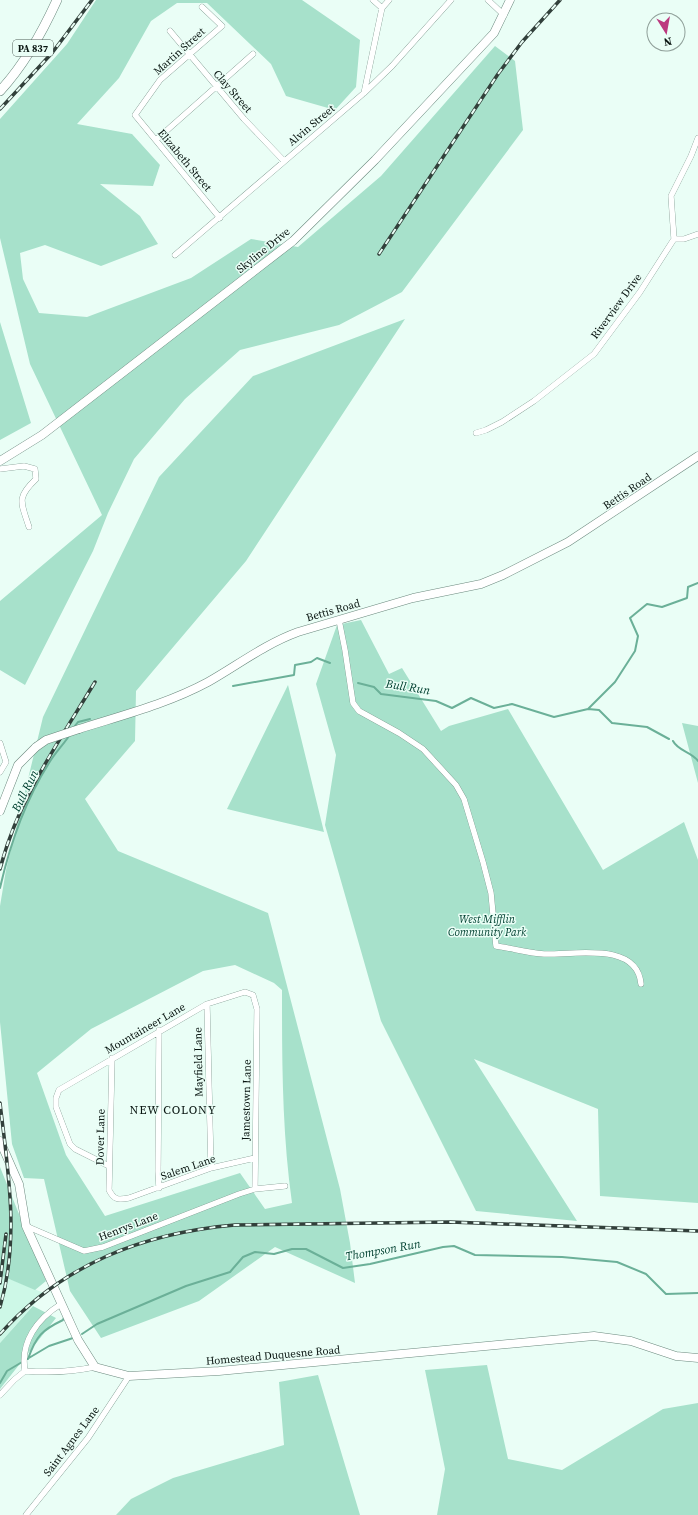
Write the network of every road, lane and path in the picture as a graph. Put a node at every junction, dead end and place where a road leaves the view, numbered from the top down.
1 (57, 0) edge
2 (373, 0) edge
3 (389, 0) edge
4 (451, 0) edge
5 (488, 0) edge
6 (510, 0) edge
7 (202, 7) dead end
8 (382, 8) junction
9 (504, 15) junction
10 (170, 31) dead end
11 (253, 54) dead end
12 (190, 56) junction
13 (217, 86) junction
14 (0, 91) edge
15 (364, 94) junction
16 (135, 115) joint
17 (698, 138) edge
18 (156, 140) junction
19 (284, 161) junction
20 (220, 218) junction
21 (698, 234) edge
22 (674, 239) junction
23 (175, 255) dead end
24 (476, 433) dead end
25 (698, 456) edge
26 (0, 461) edge
27 (0, 469) edge
28 (29, 527) dead end
29 (339, 620) junction
30 (0, 743) edge
31 (0, 772) edge
32 (0, 811) edge
33 (642, 984) dead end
34 (253, 995) joint
35 (207, 1004) junction
36 (159, 1030) junction
37 (112, 1058) junction
38 (0, 1141) edge
39 (255, 1158) junction
40 (109, 1166) junction
41 (211, 1168) junction
42 (285, 1186) dead end
43 (160, 1188) junction
44 (255, 1189) junction
45 (129, 1198) joint
46 (26, 1226) junction
47 (60, 1304) junction
48 (698, 1358) edge
49 (95, 1367) junction
50 (25, 1371) junction
51 (129, 1376) junction
52 (0, 1396) edge
53 (26, 1515) edge

1 - 14 main road, PA 837
2 - 8 street
3 - 8 street
4 - 15 street, Alvin Street
5 - 9 street
6 - 9 street, Skyline Drive
7 - 12 street, Martin Street
8 - 15 street
9 - 26 street, Skyline Drive
10 - 12 street, Clay Street
11 - 13 street
12 - 13 street, Clay Street
12 - 16 street, Martin Street
13 - 18 street
13 - 19 street, Clay Street
15 - 19 street, Alvin Street
16 - 18 street, Elizabeth Street
17 - 22 street
18 - 20 street, Elizabeth Street
19 - 20 street, Alvin Street
20 - 23 street, Alvin Street
21 - 22 street
22 - 24 street, Riverview Drive
25 - 29 street, Bettis Road
27 - 28 street
29 - 32 street, Bettis Road, bridge
29 - 33 street
30 - 31 street
34 - 35 street, Mountaineer Lane
34 - 39 street, Jamestown Lane
35 - 36 street, Mountaineer Lane
35 - 41 street, Mayfield Lane
36 - 37 street, Mountaineer Lane
36 - 43 street
37 - 40 street, Dover Lane
37 - 40 street, Mountaineer Lane
38 - 46 street
39 - 41 street, Salem Lane
39 - 44 street, Jamestown Lane
40 - 45 street, Dover Lane
41 - 43 street, Salem Lane
42 - 44 street
43 - 45 street, Salem Lane
44 - 46 street, Henrys Lane
46 - 47 street
47 - 49 street
47 - 50 street
48 - 51 street, Homestead Duquesne Road
49 - 50 street
49 - 51 street, Homestead Duquesne Road
50 - 52 street
51 - 53 street, Saint Agnes Lane

